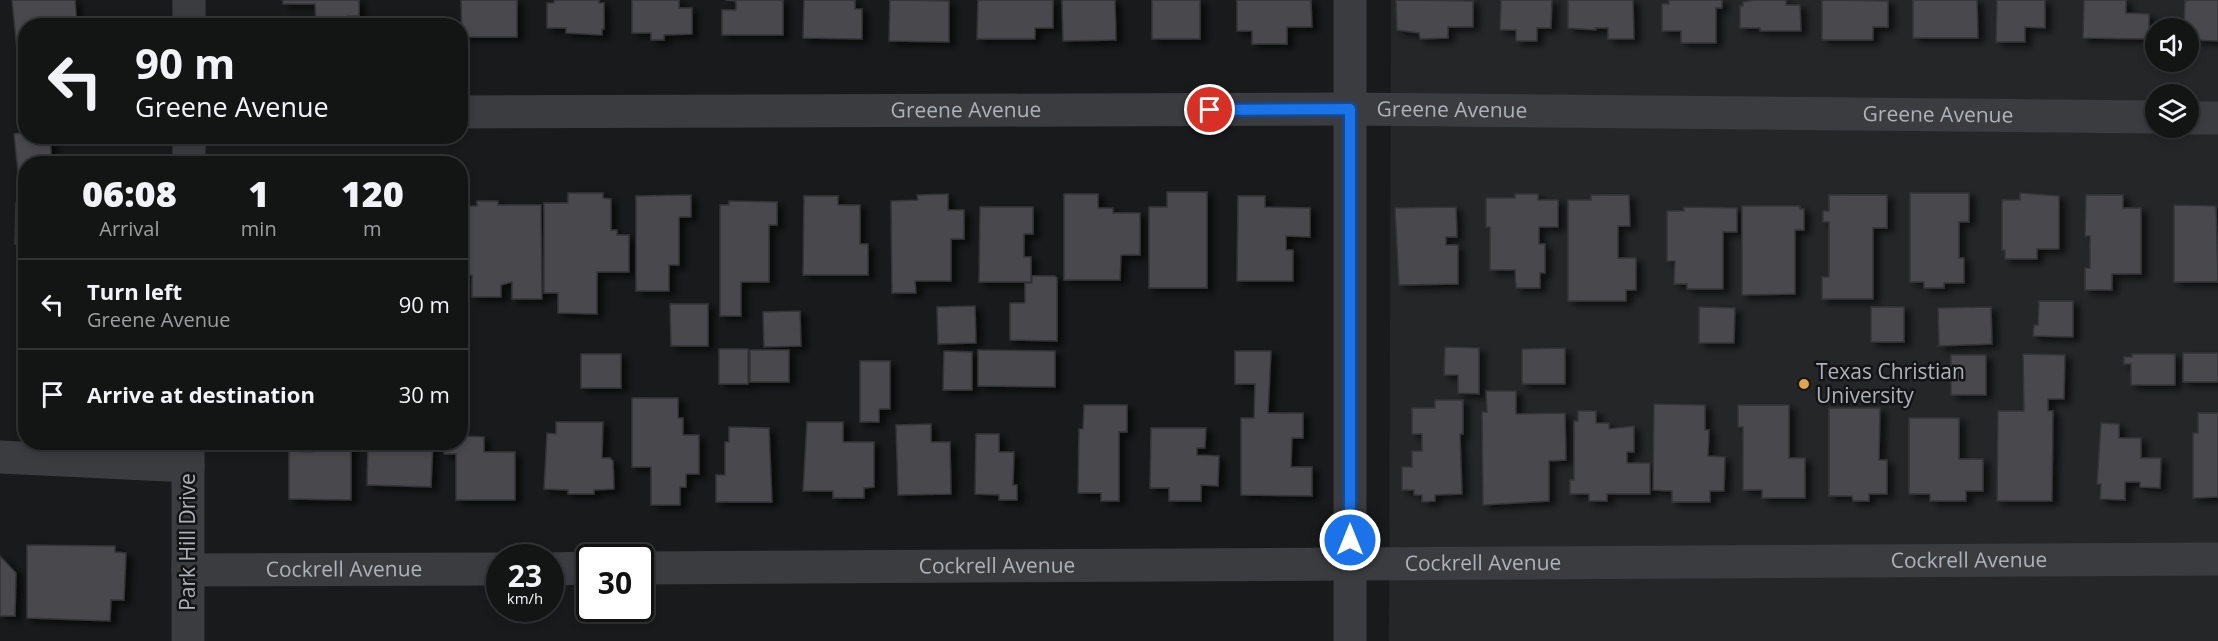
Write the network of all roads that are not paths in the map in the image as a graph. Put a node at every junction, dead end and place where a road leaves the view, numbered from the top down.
1 (189, 0) edge
2 (1350, 0) edge
3 (189, 18) edge
4 (1350, 109) junction
5 (468, 112) edge
6 (2145, 117) edge
7 (2199, 118) edge
8 (2218, 118) edge
9 (188, 454) edge
10 (0, 457) edge
11 (2218, 559) edge
12 (1350, 564) junction
13 (654, 568) edge
14 (486, 569) edge
15 (188, 570) junction
16 (188, 641) edge
17 (1350, 641) edge

1 - 3 street
2 - 4 street
4 - 5 street, Greene Avenue
4 - 6 street, Greene Avenue
4 - 12 street
7 - 8 street
9 - 10 street
9 - 15 street, Park Hill Drive
11 - 12 street, Cockrell Avenue
12 - 13 street, Cockrell Avenue
12 - 17 street
14 - 15 street, Cockrell Avenue
15 - 16 street, Park Hill Drive

